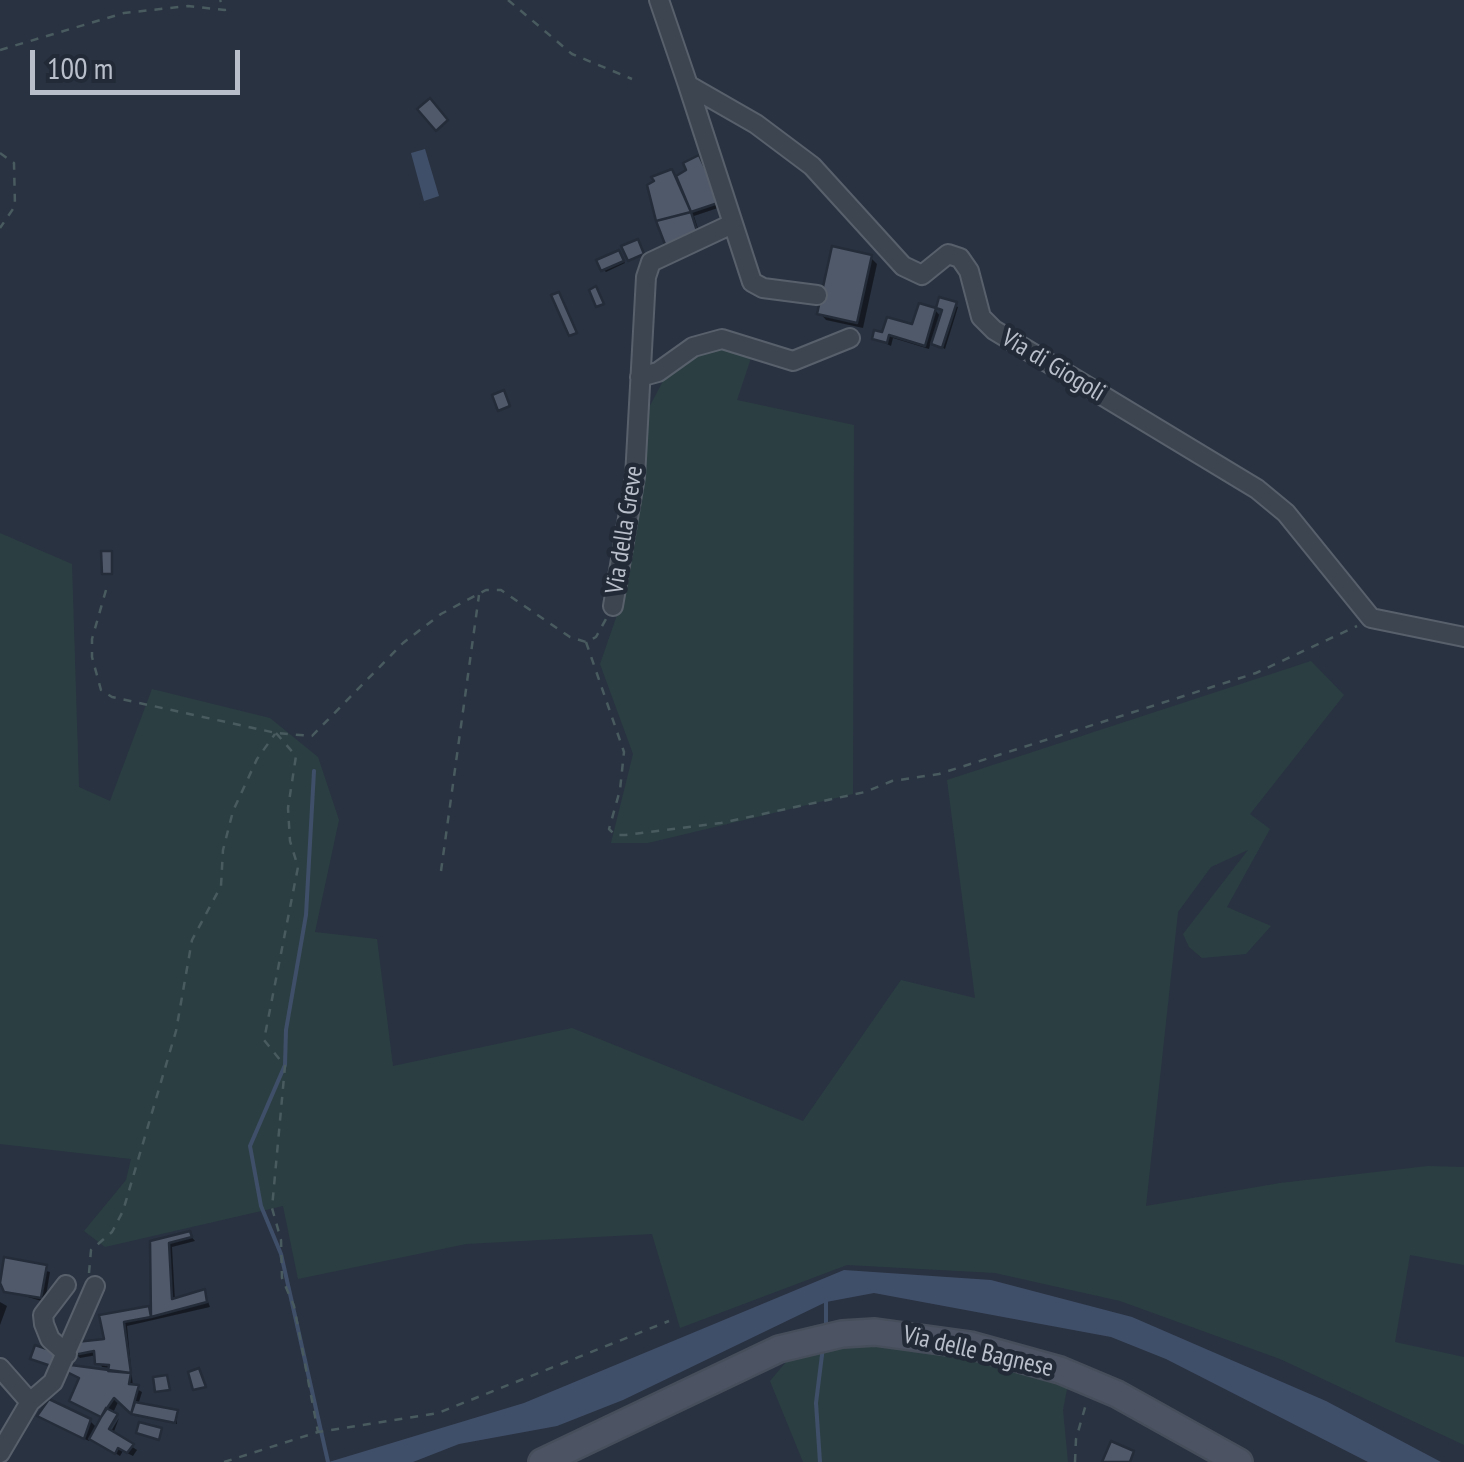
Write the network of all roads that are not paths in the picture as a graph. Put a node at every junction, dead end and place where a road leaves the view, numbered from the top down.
1 (659, 0) edge
2 (688, 85) junction
3 (732, 224) junction
4 (818, 294) dead end
5 (850, 338) dead end
6 (640, 377) junction
7 (614, 606) road end
8 (1464, 638) edge
9 (66, 1285) dead end
10 (94, 1286) road end
11 (67, 1354) junction
12 (0, 1368) edge
13 (30, 1402) junction
14 (0, 1453) edge
15 (542, 1462) edge
16 (1240, 1462) edge

1 - 2 street
2 - 3 street
2 - 8 street, Via di Giogoli
3 - 4 street
3 - 6 street, Via della Greve
5 - 6 street
6 - 7 street, Via della Greve
9 - 11 street
10 - 11 street
11 - 13 street
12 - 13 street
13 - 14 street
15 - 16 main road, Via delle Bagnese

